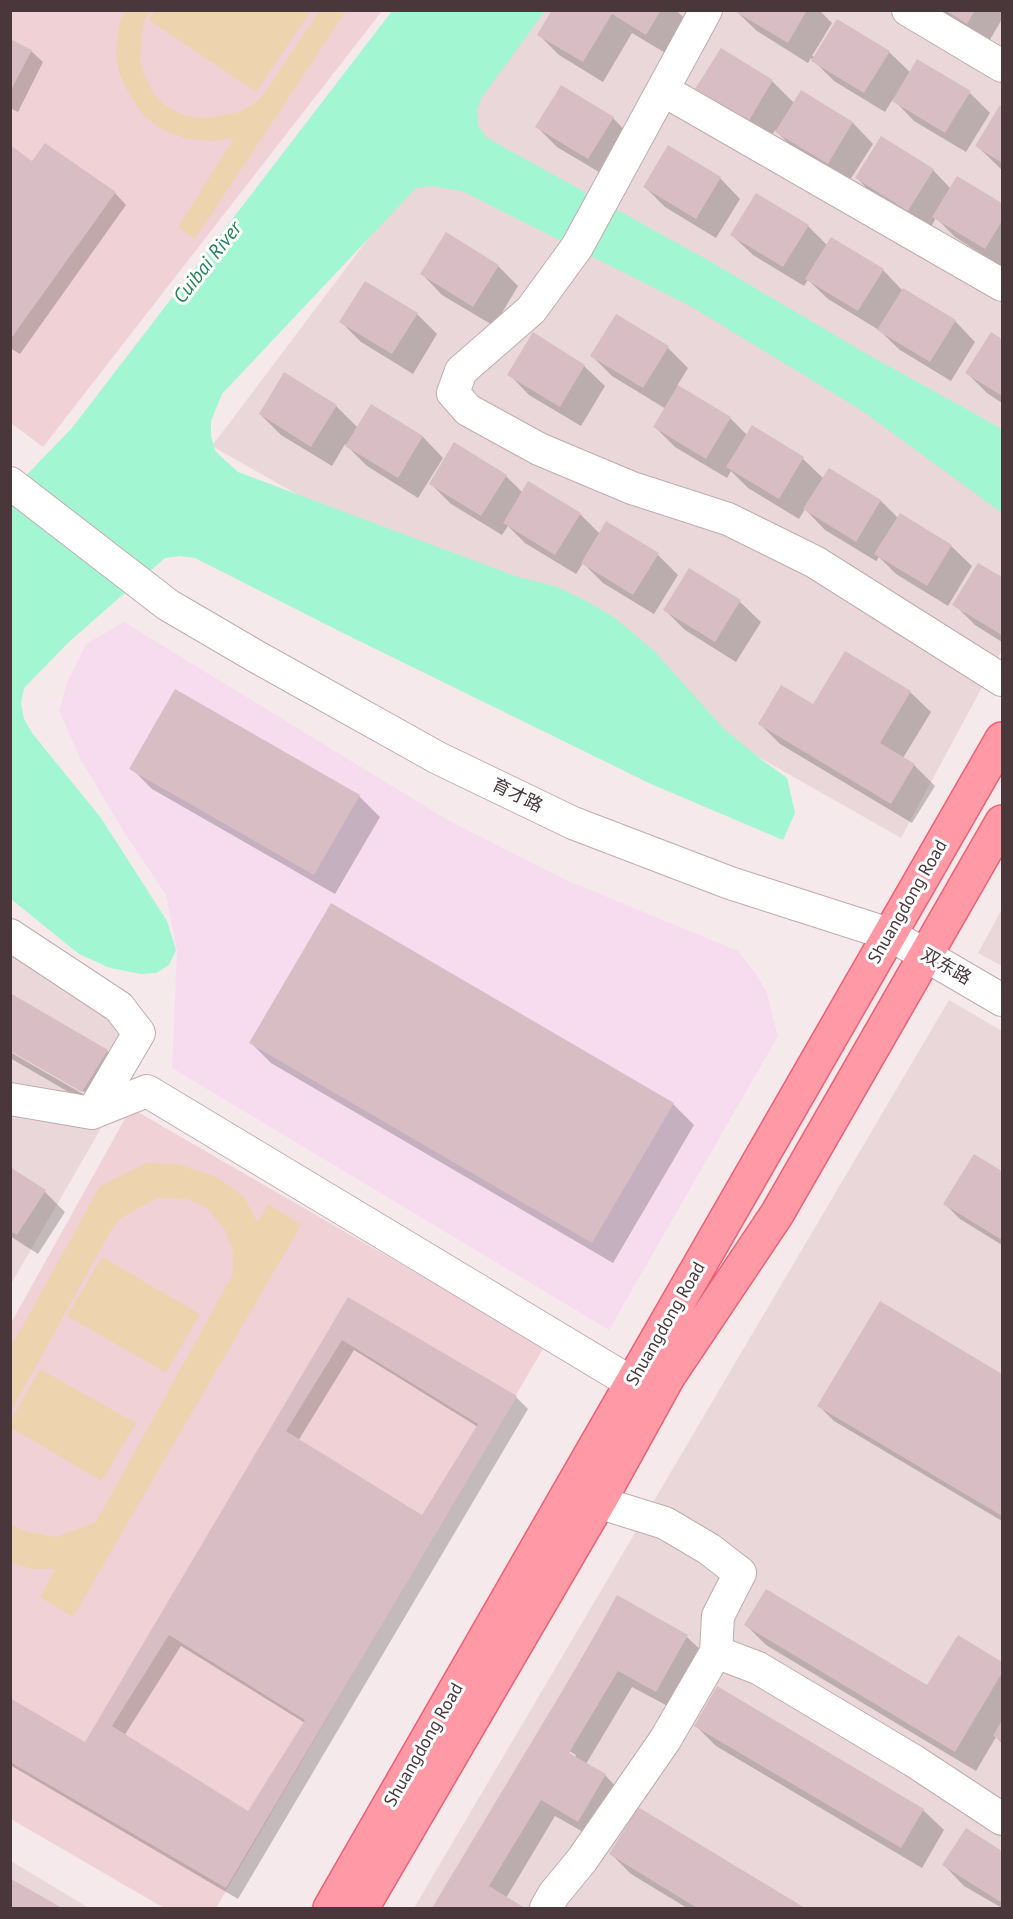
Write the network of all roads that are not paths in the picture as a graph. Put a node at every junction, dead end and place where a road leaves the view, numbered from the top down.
1 (706, 10) edge
2 (908, 10) edge
3 (1002, 66) edge
4 (663, 90) junction
5 (1002, 285) edge
6 (10, 483) edge
7 (1002, 680) edge
8 (1002, 739) edge
9 (1002, 822) edge
10 (889, 934) junction
11 (10, 935) edge
12 (926, 956) junction
13 (1002, 1000) edge
14 (10, 1099) edge
15 (92, 1113) junction
16 (632, 1383) junction
17 (584, 1498) junction
18 (716, 1652) junction
19 (1002, 1819) edge
20 (330, 1908) edge
21 (362, 1908) edge
22 (546, 1908) edge

1 - 4 street
2 - 3 street
4 - 5 street
4 - 7 street
6 - 10 street, 育才路
8 - 10 main road, Shuangdong Road
9 - 12 main road, Shuangdong Road
10 - 12 street, 双东路
10 - 16 main road, Shuangdong Road
11 - 15 street
12 - 13 street, 双东路
12 - 17 main road, Shuangdong Road
14 - 15 street
15 - 16 street
16 - 17 main road, Shuangdong Road
17 - 18 street
17 - 20 main road, Shuangdong Road
17 - 21 main road, Shuangdong Road
18 - 19 street
18 - 22 street

